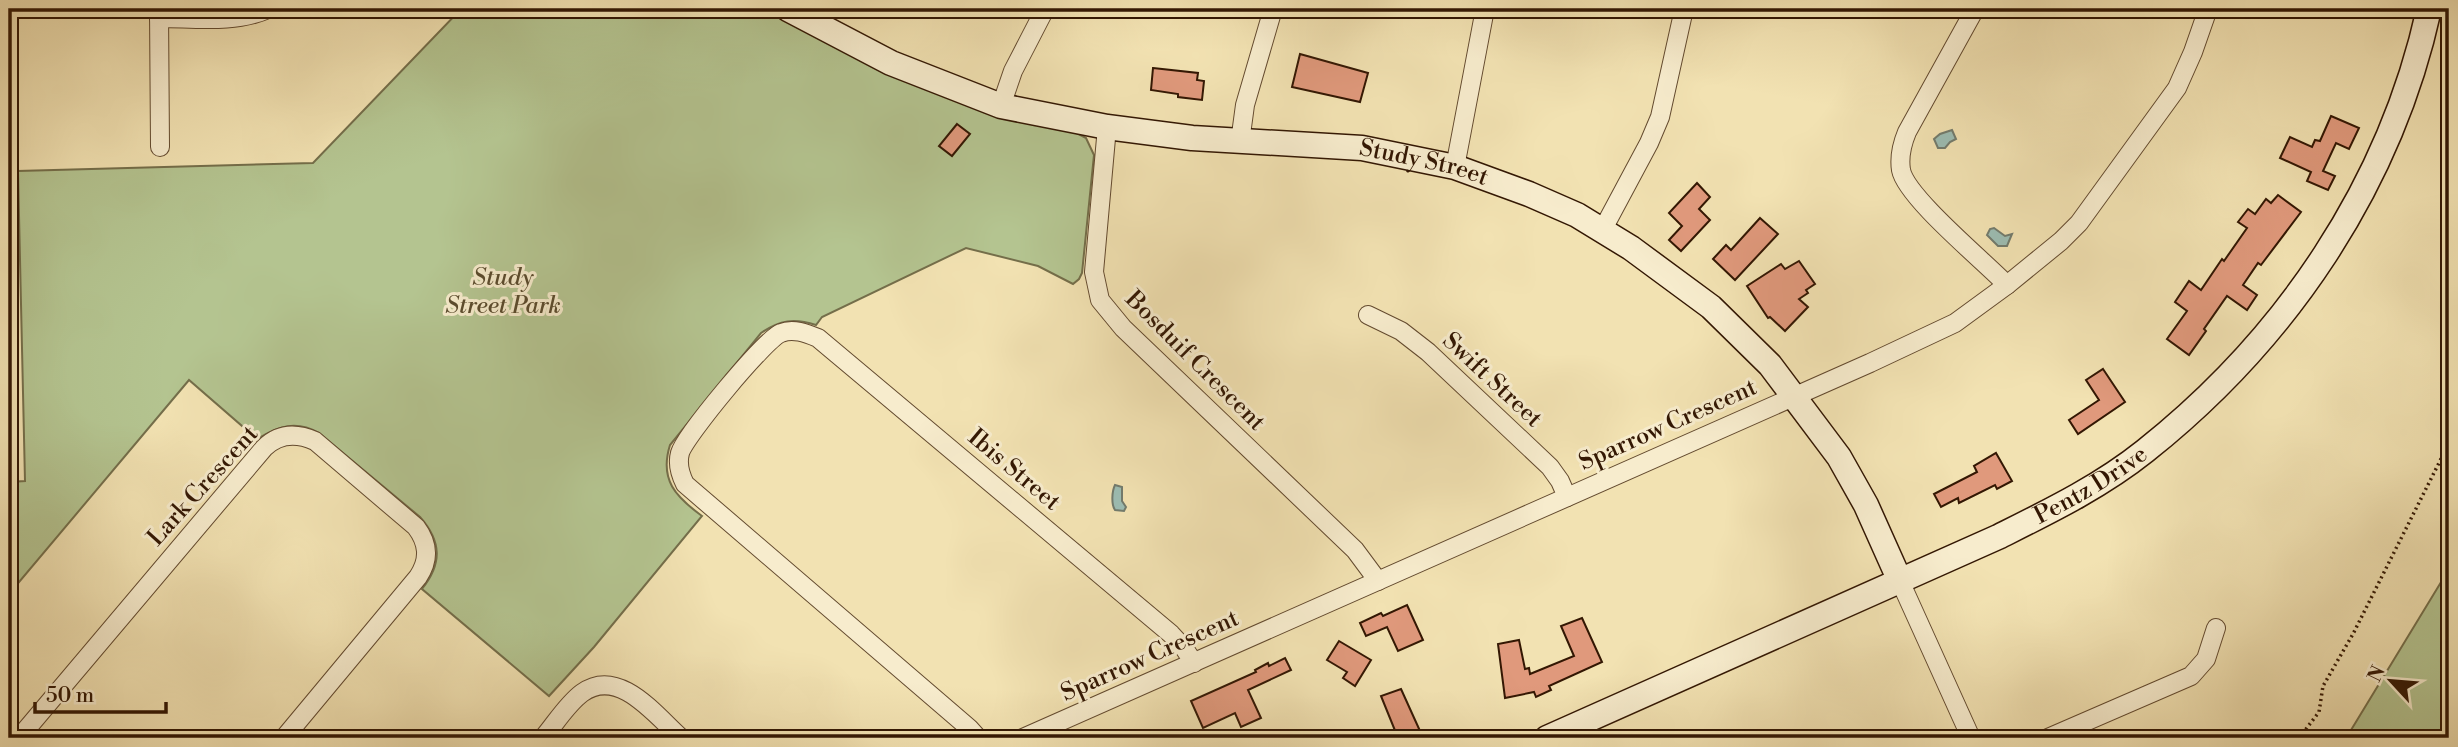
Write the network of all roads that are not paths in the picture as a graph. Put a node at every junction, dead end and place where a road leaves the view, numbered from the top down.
1 (268, 9) edge
2 (788, 9) edge
3 (1045, 9) edge
4 (1272, 9) edge
5 (1485, 9) edge
6 (1684, 9) edge
7 (1975, 9) edge
8 (2208, 9) edge
9 (2429, 9) edge
10 (159, 13) edge
11 (1002, 106) junction
12 (1107, 127) junction
13 (1240, 142) junction
14 (160, 146) dead end
15 (1455, 167) junction
16 (1603, 229) junction
17 (2007, 285) junction
18 (1368, 315) dead end
19 (1794, 396) junction
20 (1567, 497) junction
21 (1378, 581) junction
22 (1900, 581) junction
23 (2216, 628) dead end
24 (1194, 663) junction
25 (19, 738) edge
26 (284, 738) edge
27 (542, 738) edge
28 (681, 738) edge
29 (978, 738) edge
30 (1024, 738) edge
31 (1547, 738) edge
32 (1971, 738) edge
33 (2048, 738) edge

1 - 10 street
2 - 11 street, Study Street
3 - 11 street
4 - 13 street
5 - 15 street
6 - 16 street
7 - 17 street
8 - 17 street, Sparrow Crescent
9 - 22 street, Pentz Drive
10 - 14 street
11 - 12 street, Study Street
12 - 13 street, Study Street
12 - 21 street, Bosduif Crescent
13 - 15 street, Study Street
15 - 16 street, Study Street
16 - 19 street, Study Street
17 - 19 street, Sparrow Crescent
18 - 20 street, Swift Street
19 - 20 street, Sparrow Crescent
19 - 22 street, Study Street
20 - 21 street, Sparrow Crescent
21 - 24 street, Sparrow Crescent
22 - 31 street, Pentz Drive
22 - 32 street
23 - 33 street
24 - 29 street, Ibis Street
24 - 30 street, Sparrow Crescent
25 - 26 street, Lark Crescent
27 - 28 street

